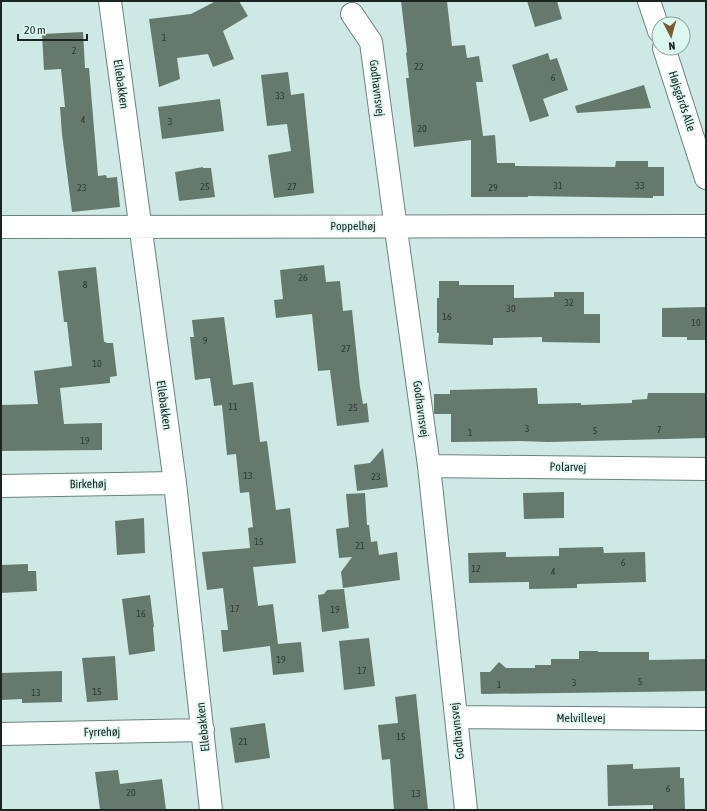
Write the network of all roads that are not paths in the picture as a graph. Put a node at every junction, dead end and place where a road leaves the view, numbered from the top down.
1 (110, 1) edge
2 (649, 1) edge
3 (352, 14) dead end
4 (654, 16) edge
5 (667, 56) edge
6 (706, 178) edge
7 (140, 226) junction
8 (395, 226) junction
9 (706, 226) edge
10 (1, 227) edge
11 (429, 466) junction
12 (706, 469) edge
13 (175, 483) junction
14 (1, 486) edge
15 (456, 717) junction
16 (706, 718) edge
17 (203, 730) junction
18 (1, 734) edge
19 (211, 810) edge
20 (466, 810) edge

1 - 7 street, Ellebakken
2 - 4 street
3 - 8 street, Godhavnsvej
5 - 6 street, Højsgårds Alle
7 - 8 street, Poppelhøj
7 - 10 street, Poppelhøj
7 - 13 street, Ellebakken
8 - 9 street, Poppelhøj
8 - 11 street, Godhavnsvej
11 - 12 street, Polarvej
11 - 15 street, Godhavnsvej
13 - 14 street, Birkehøj
13 - 17 street, Ellebakken
15 - 16 street, Melvillevej
15 - 20 street, Godhavnsvej
17 - 18 street, Fyrrehøj
17 - 19 street, Ellebakken

